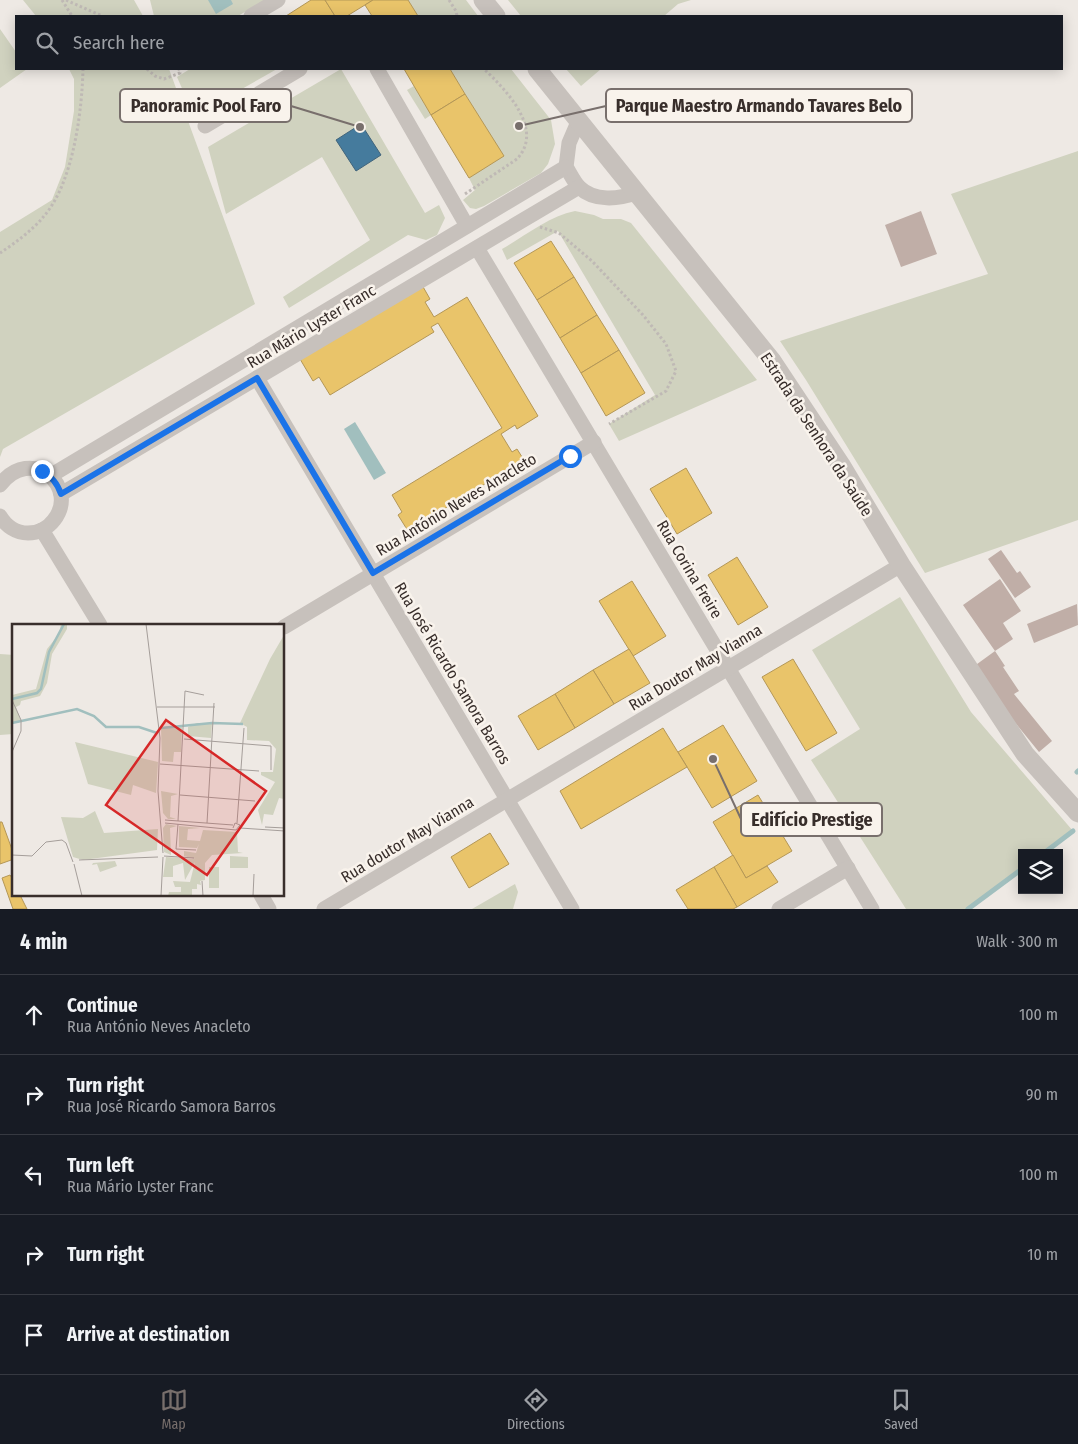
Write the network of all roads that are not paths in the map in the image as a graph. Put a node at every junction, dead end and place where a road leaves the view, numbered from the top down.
1 (278, 0) edge
2 (483, 0) edge
3 (490, 0) edge
4 (260, 14) edge
5 (496, 15) edge
6 (497, 15) edge
7 (295, 70) edge
8 (377, 70) edge
9 (538, 70) edge
10 (578, 122) junction
11 (205, 126) dead end
12 (566, 167) junction
13 (579, 187) junction
14 (636, 193) junction
15 (467, 226) junction
16 (477, 248) junction
17 (257, 378) junction
18 (594, 442) junction
19 (50, 476) junction
20 (0, 484) edge
21 (61, 494) junction
22 (0, 516) edge
23 (5, 529) edge
24 (42, 530) junction
25 (901, 565) junction
26 (373, 573) junction
27 (99, 624) edge
28 (285, 625) edge
29 (728, 668) junction
30 (508, 799) junction
31 (1078, 812) edge
32 (848, 868) junction
33 (262, 896) edge
34 (269, 909) edge
35 (324, 909) edge
36 (572, 909) edge
37 (779, 909) edge
38 (872, 909) edge

1 - 4 street
2 - 5 street
3 - 6 street
7 - 11 street
8 - 15 street
9 - 10 street, Estrada da Senhora da Saúde
10 - 12 street
10 - 14 street, Estrada da Senhora da Saúde
12 - 13 street
12 - 15 street, Rua Mário Lyster Franc
13 - 14 street
13 - 16 street, Rua Mário Lyster Franc
14 - 25 street, Estrada da Senhora da Saúde
15 - 19 street, Rua Mário Lyster Franc
16 - 17 street, Rua Mário Lyster Franc
16 - 18 street, Rua Corina Freire
17 - 21 street, Rua Mário Lyster Franc
17 - 26 street, Rua José Ricardo Samora Barros
18 - 26 street, Rua António Neves Anacleto
18 - 29 street, Rua Corina Freire
19 - 20 street
19 - 21 street
21 - 24 street
22 - 23 street
23 - 24 street
24 - 27 street
25 - 29 street, Rua Doutor May Vianna
25 - 31 street, Estrada da Senhora da Saúde
26 - 28 street, Rua António Neves Anacleto
26 - 30 street, Rua José Ricardo Samora Barros
29 - 30 street, Rua Doutor May Vianna
29 - 32 street, Rua Corina Freire
30 - 35 street, Rua doutor May Vianna
30 - 36 street, Rua José Ricardo Samora Barros
32 - 37 street
32 - 38 street, Rua Corina Freire
33 - 34 street

